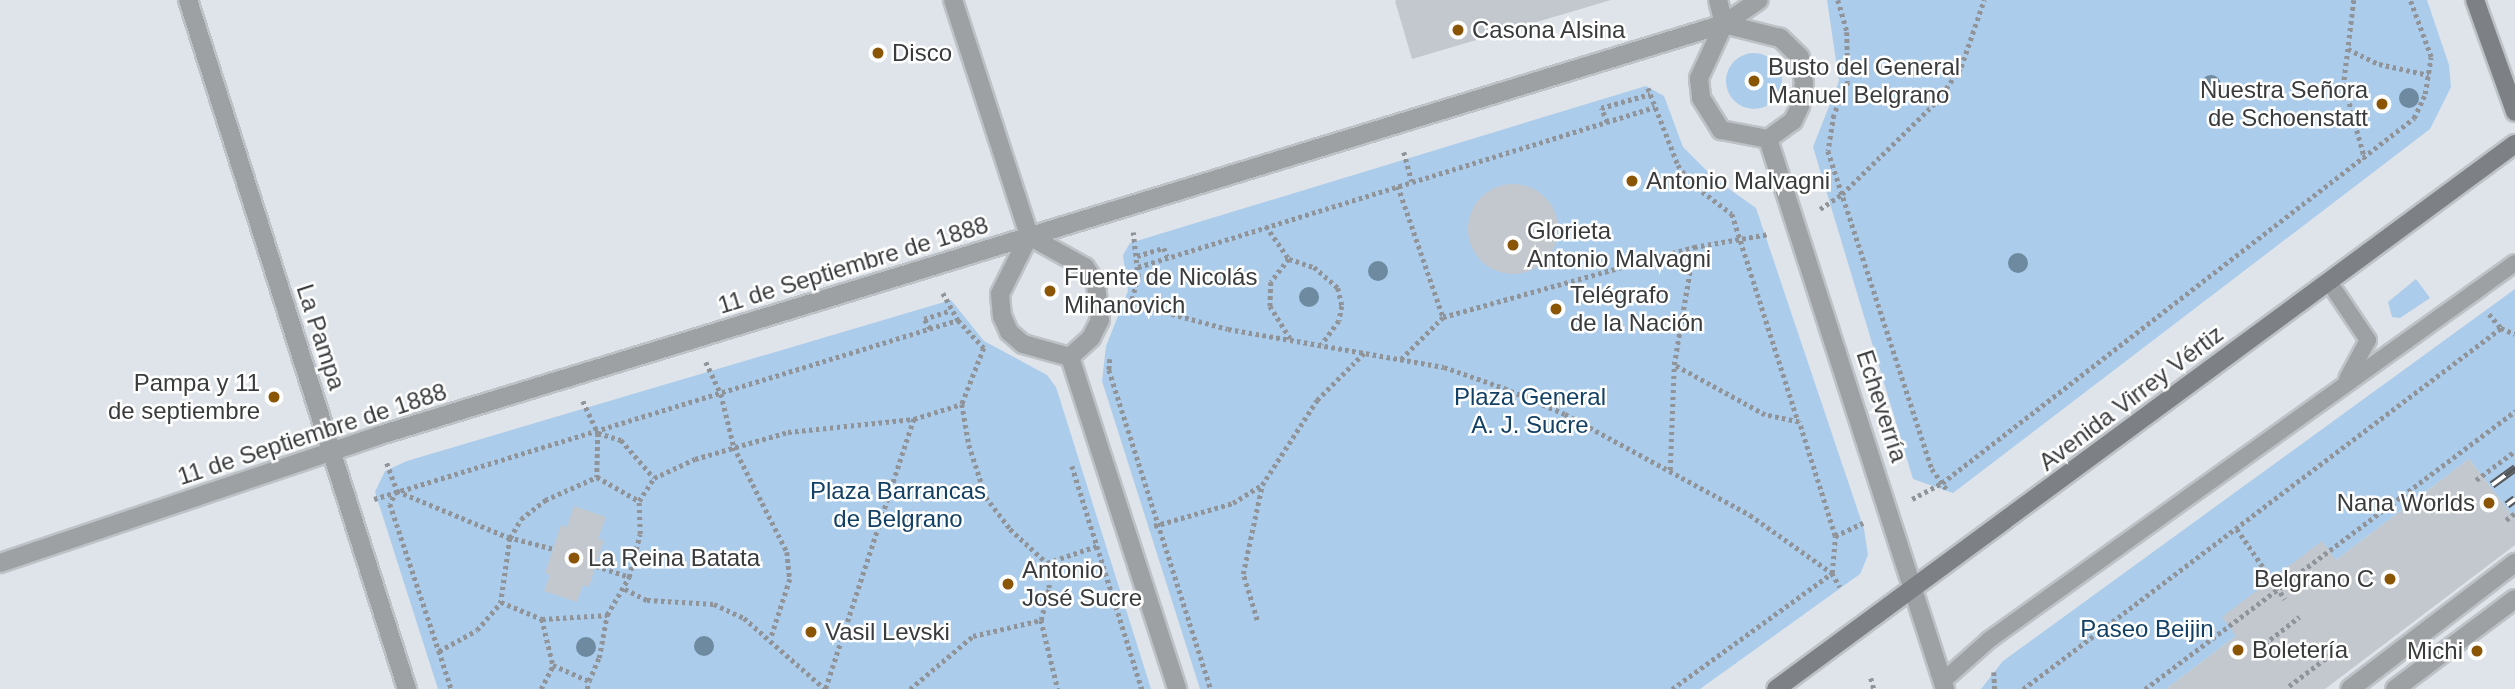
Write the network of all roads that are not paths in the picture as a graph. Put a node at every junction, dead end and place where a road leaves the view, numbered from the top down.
1 (188, 0) edge
2 (953, 0) edge
3 (1717, 0) edge
4 (1759, 0) edge
5 (2475, 0) edge
6 (1724, 24) junction
7 (2515, 112) edge
8 (1768, 139) junction
9 (2515, 144) edge
10 (1029, 236) junction
11 (2515, 263) edge
12 (2329, 282) junction
13 (1070, 356) junction
14 (2342, 387) junction
15 (332, 452) junction
16 (0, 563) edge
17 (2508, 568) edge
18 (1915, 588) junction
19 (2515, 593) edge
20 (2515, 599) edge
21 (1940, 686) edge
22 (2351, 688) edge
23 (407, 689) edge
24 (1177, 689) edge
25 (1776, 689) edge
26 (2395, 689) edge

1 - 15 street, La Pampa
2 - 10 street
3 - 6 street
4 - 6 street
5 - 7 main road
6 - 8 street
6 - 8 street
6 - 10 street, 11 de Septiembre de 1888
8 - 18 street, Echeverría
9 - 12 main road, Avenida Virrey Vértiz
10 - 13 street
10 - 13 street
10 - 15 street, 11 de Septiembre de 1888
11 - 14 lane
12 - 14 lane
12 - 18 main road, Avenida Virrey Vértiz
13 - 24 street
14 - 21 lane
15 - 16 street, 11 de Septiembre de 1888
15 - 23 street, La Pampa
17 - 19 street
17 - 22 street
18 - 21 street, Echeverría
18 - 25 main road, Avenida Virrey Vértiz
20 - 26 street

